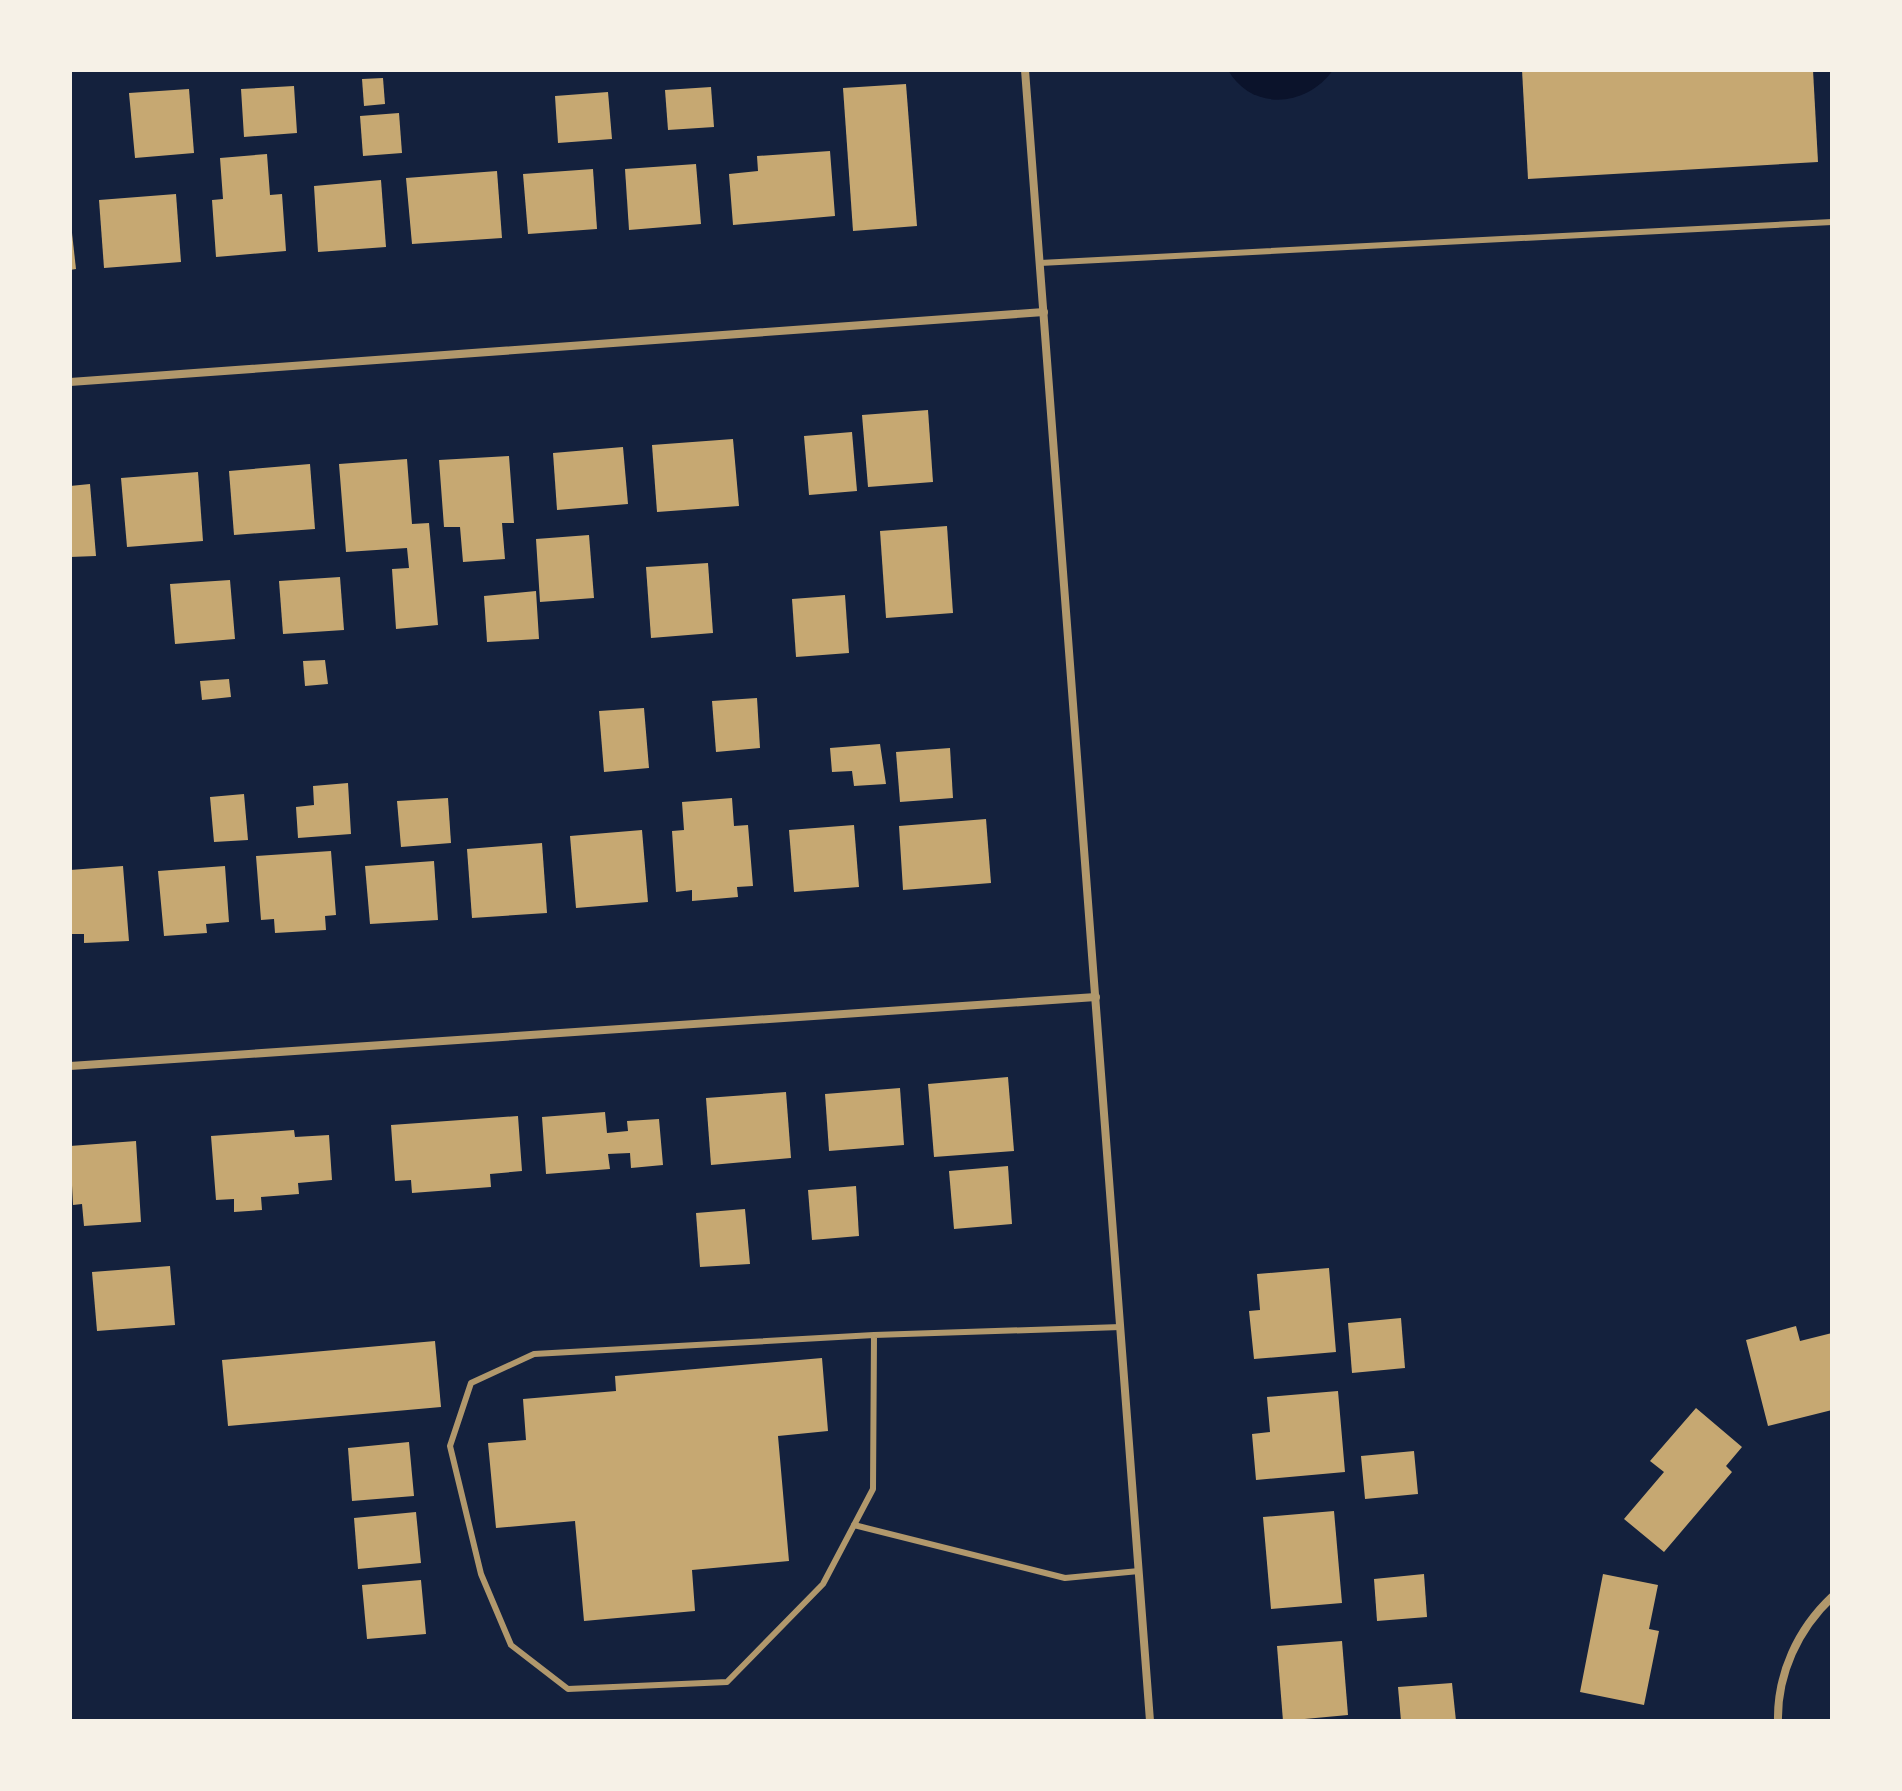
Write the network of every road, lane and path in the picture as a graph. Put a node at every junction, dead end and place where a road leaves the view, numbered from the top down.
1 (1025, 70) edge
2 (1832, 222) edge
3 (1040, 263) junction
4 (1044, 312) junction
5 (70, 382) edge
6 (1096, 997) junction
7 (70, 1066) edge
8 (1121, 1327) junction
9 (874, 1335) junction
10 (854, 1525) junction
11 (1139, 1571) junction
12 (1832, 1597) edge
13 (1150, 1721) edge
14 (1778, 1721) edge

1 - 3 street
2 - 3 lane
3 - 4 street
4 - 5 street
4 - 6 street
6 - 7 street
6 - 8 street
8 - 9 lane
8 - 11 street
9 - 10 lane
9 - 10 lane
10 - 11 lane
11 - 13 street
12 - 14 street

